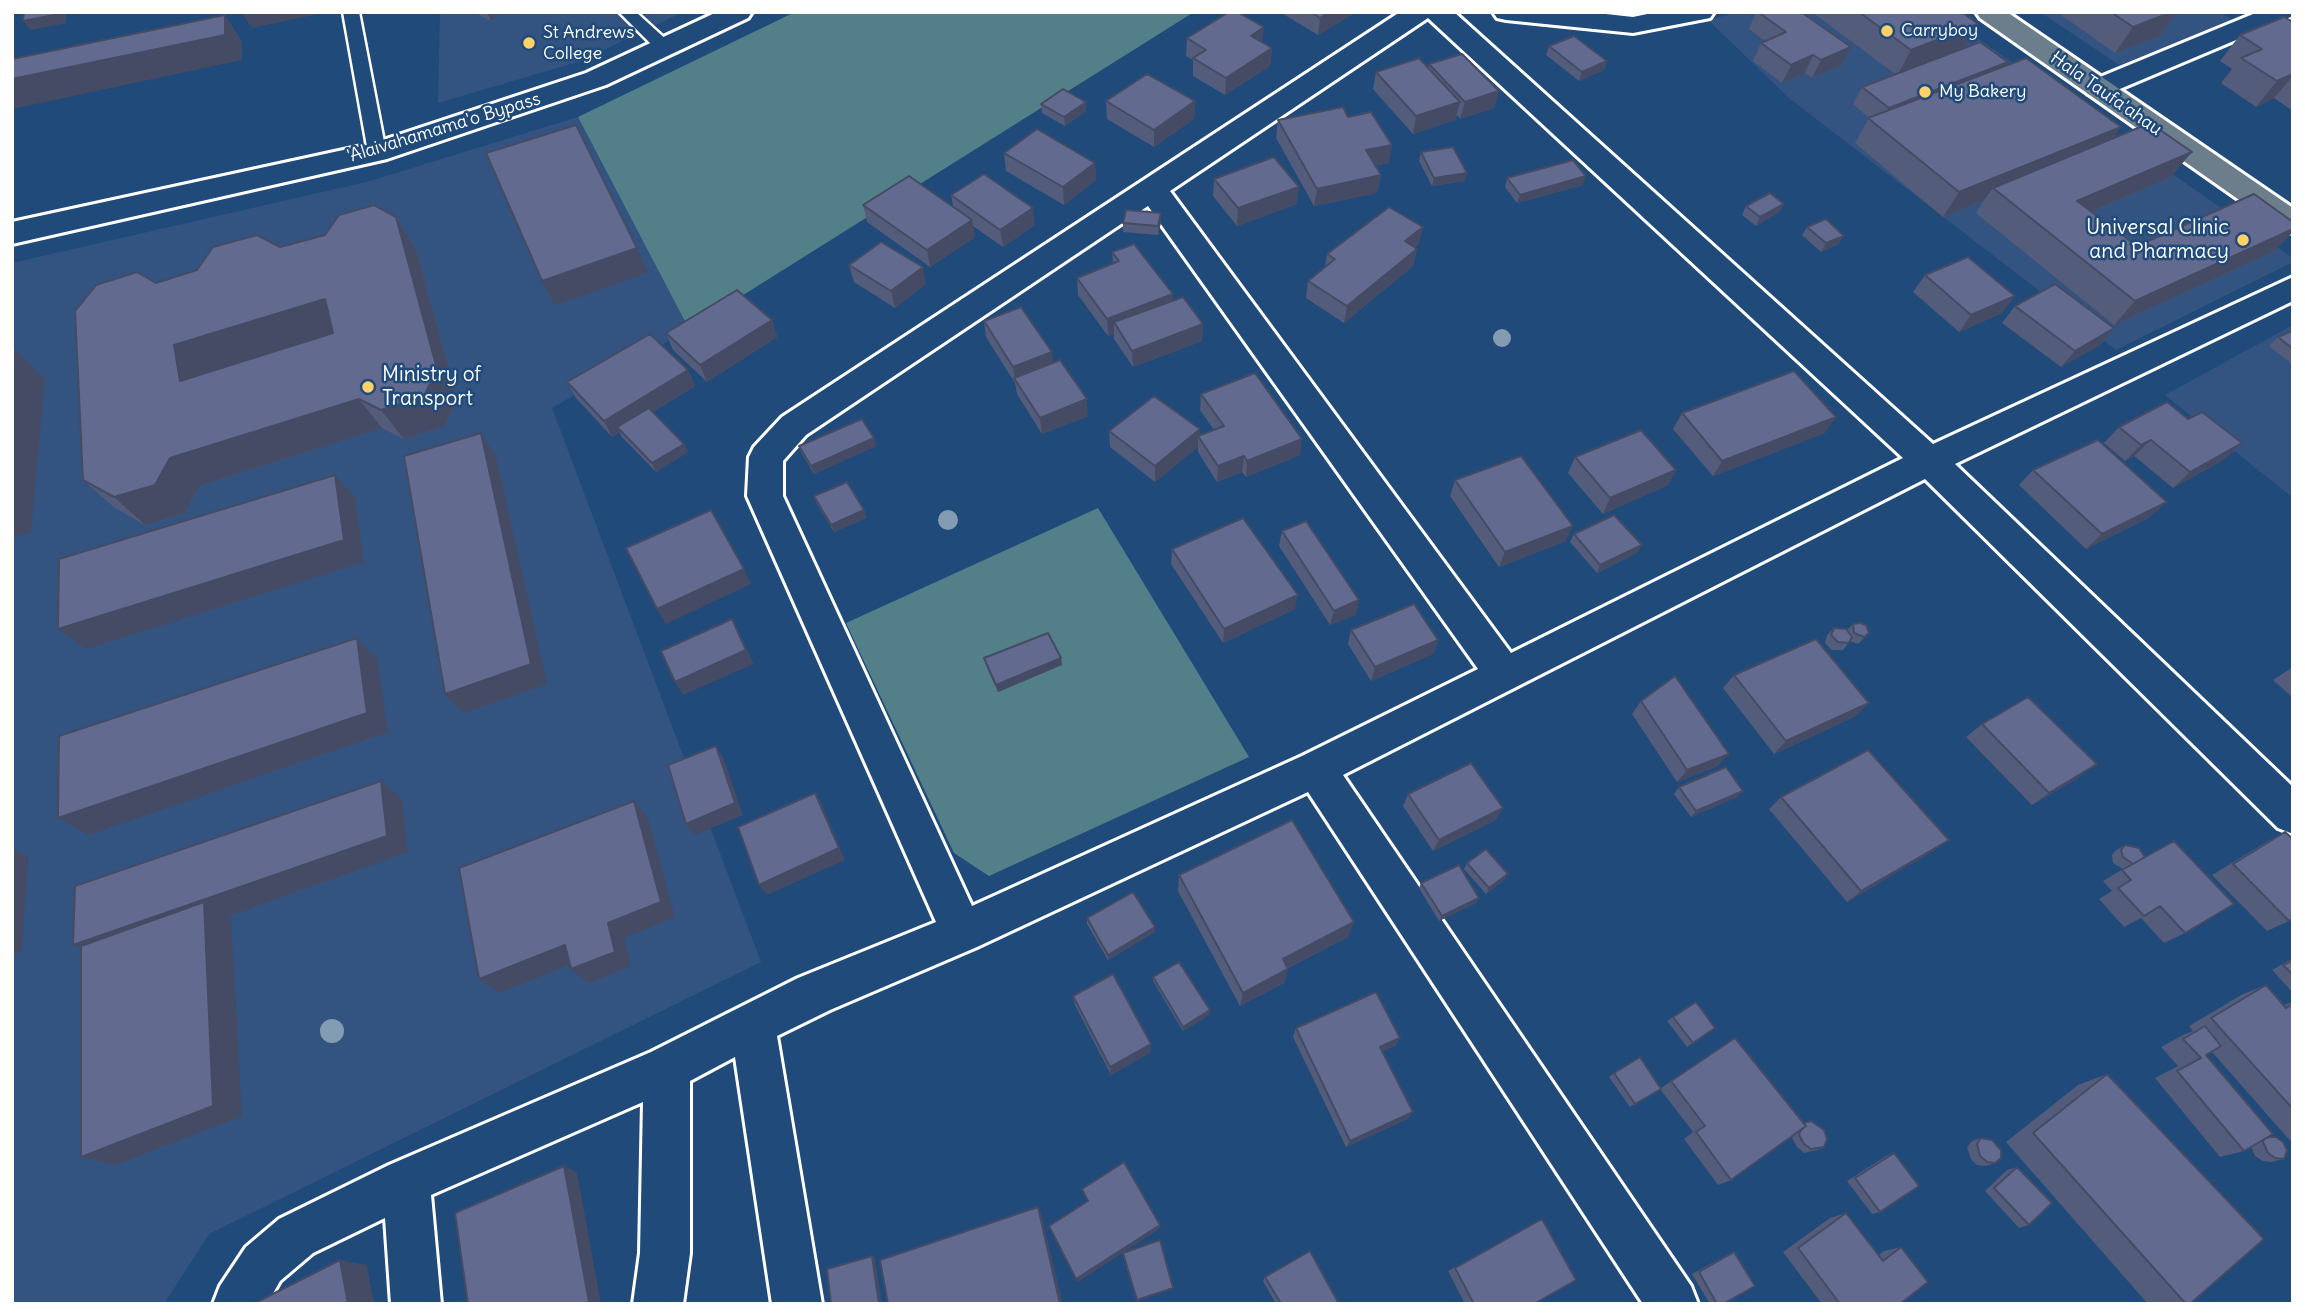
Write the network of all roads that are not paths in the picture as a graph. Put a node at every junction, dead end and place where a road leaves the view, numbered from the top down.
1 (351, 12) edge
2 (627, 12) edge
3 (739, 12) edge
4 (1419, 12) edge
5 (1438, 12) edge
6 (1506, 12) edge
7 (1701, 12) edge
8 (1989, 12) edge
9 (2282, 12) edge
10 (664, 47) junction
11 (2098, 88) junction
12 (377, 152) junction
13 (1153, 190) junction
14 (2293, 223) edge
15 (12, 233) edge
16 (2293, 288) edge
17 (1929, 461) junction
18 (1504, 674) junction
19 (1316, 769) junction
20 (2293, 815) edge
21 (962, 932) junction
22 (752, 1024) junction
23 (667, 1068) junction
24 (406, 1182) junction
25 (238, 1304) edge
26 (416, 1304) edge
27 (658, 1304) edge
28 (797, 1304) edge
29 (1673, 1304) edge

1 - 12 lane
2 - 10 lane
3 - 10 street, 'Alaivahamama'o Bypass
4 - 13 street
5 - 17 street
6 - 7 street
8 - 11 main road, Hala Taufa'ahau
9 - 11 street
10 - 12 street, 'Alaivahamama'o Bypass
11 - 14 main road, Hala Taufa'ahau
12 - 15 street, 'Alaivahamama'o Bypass
13 - 18 street
13 - 21 street
16 - 17 street
17 - 18 street
17 - 20 street
18 - 19 street
19 - 21 street
19 - 29 street
21 - 22 street
22 - 23 street
22 - 28 street
23 - 24 street
23 - 27 street
24 - 25 street
24 - 26 street

